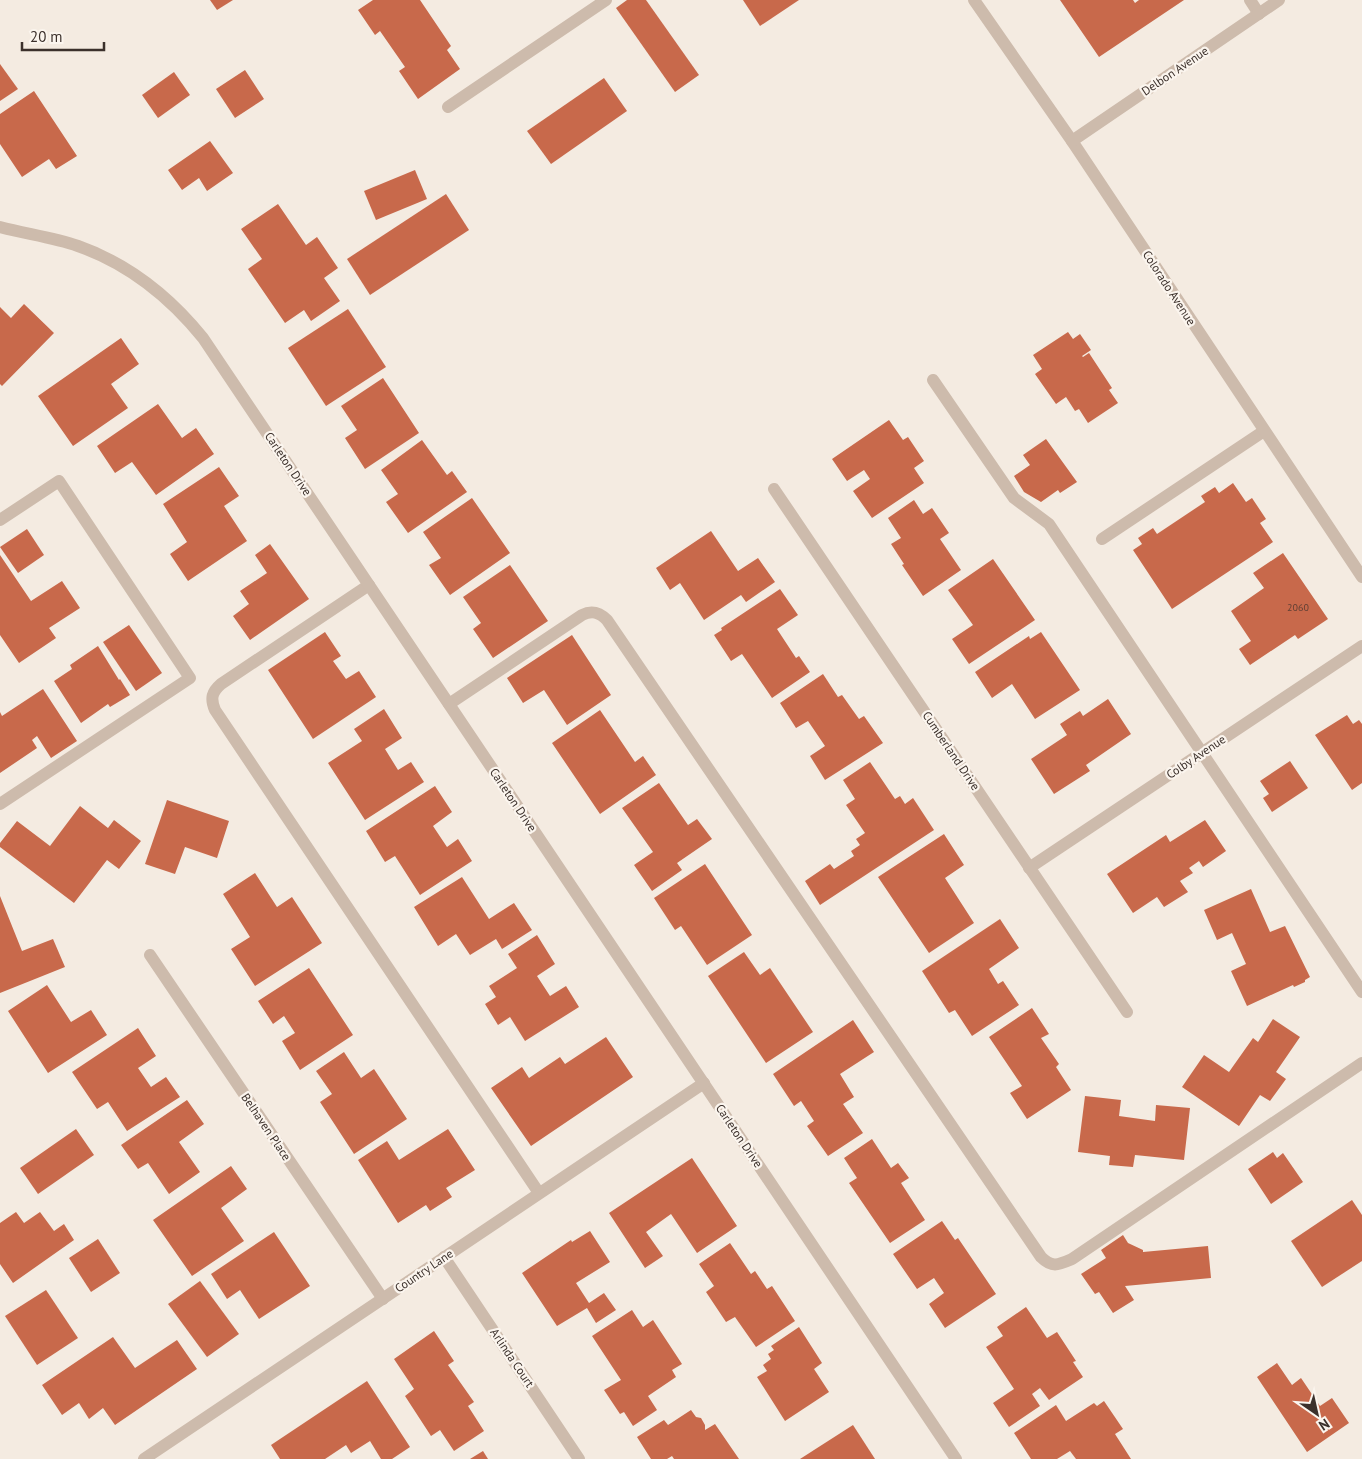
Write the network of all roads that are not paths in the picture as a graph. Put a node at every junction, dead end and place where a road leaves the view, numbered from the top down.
1 (606, 0) edge
2 (974, 0) edge
3 (1250, 0) edge
4 (1280, 0) edge
5 (1259, 14) junction
6 (448, 107) dead end
7 (1072, 141) junction
8 (0, 227) edge
9 (933, 380) dead end
10 (1264, 431) junction
11 (774, 489) dead end
12 (0, 520) edge
13 (1102, 539) dead end
14 (1362, 577) edge
15 (369, 585) junction
16 (1362, 646) edge
17 (449, 704) junction
18 (1202, 753) junction
19 (0, 804) edge
20 (1030, 868) junction
21 (150, 955) dead end
22 (1362, 992) edge
23 (1127, 1012) dead end
24 (1362, 1063) edge
25 (704, 1083) junction
26 (539, 1193) junction
27 (444, 1257) junction
28 (383, 1298) junction
29 (144, 1459) edge
30 (579, 1459) edge
31 (956, 1459) edge

1 - 6 street
2 - 7 street, Colorado Avenue
3 - 5 street
4 - 5 street, Delbon Avenue
5 - 7 street, Delbon Avenue
7 - 10 street, Colorado Avenue
8 - 15 street, Carleton Drive
9 - 18 street
10 - 13 street
10 - 14 street, Colorado Avenue
11 - 20 street, Cumberland Drive
12 - 19 street
15 - 17 street, Carleton Drive
15 - 26 street
16 - 18 street, Colby Avenue
17 - 24 street
17 - 25 street, Carleton Drive
18 - 20 street, Colby Avenue
18 - 22 street
20 - 23 street, Cumberland Drive
21 - 28 street, Belhaven Place
25 - 26 street, Country Lane
25 - 31 street, Carleton Drive
26 - 27 street, Country Lane
27 - 28 street, Country Lane
27 - 30 street, Arlinda Court
28 - 29 street, Country Lane

